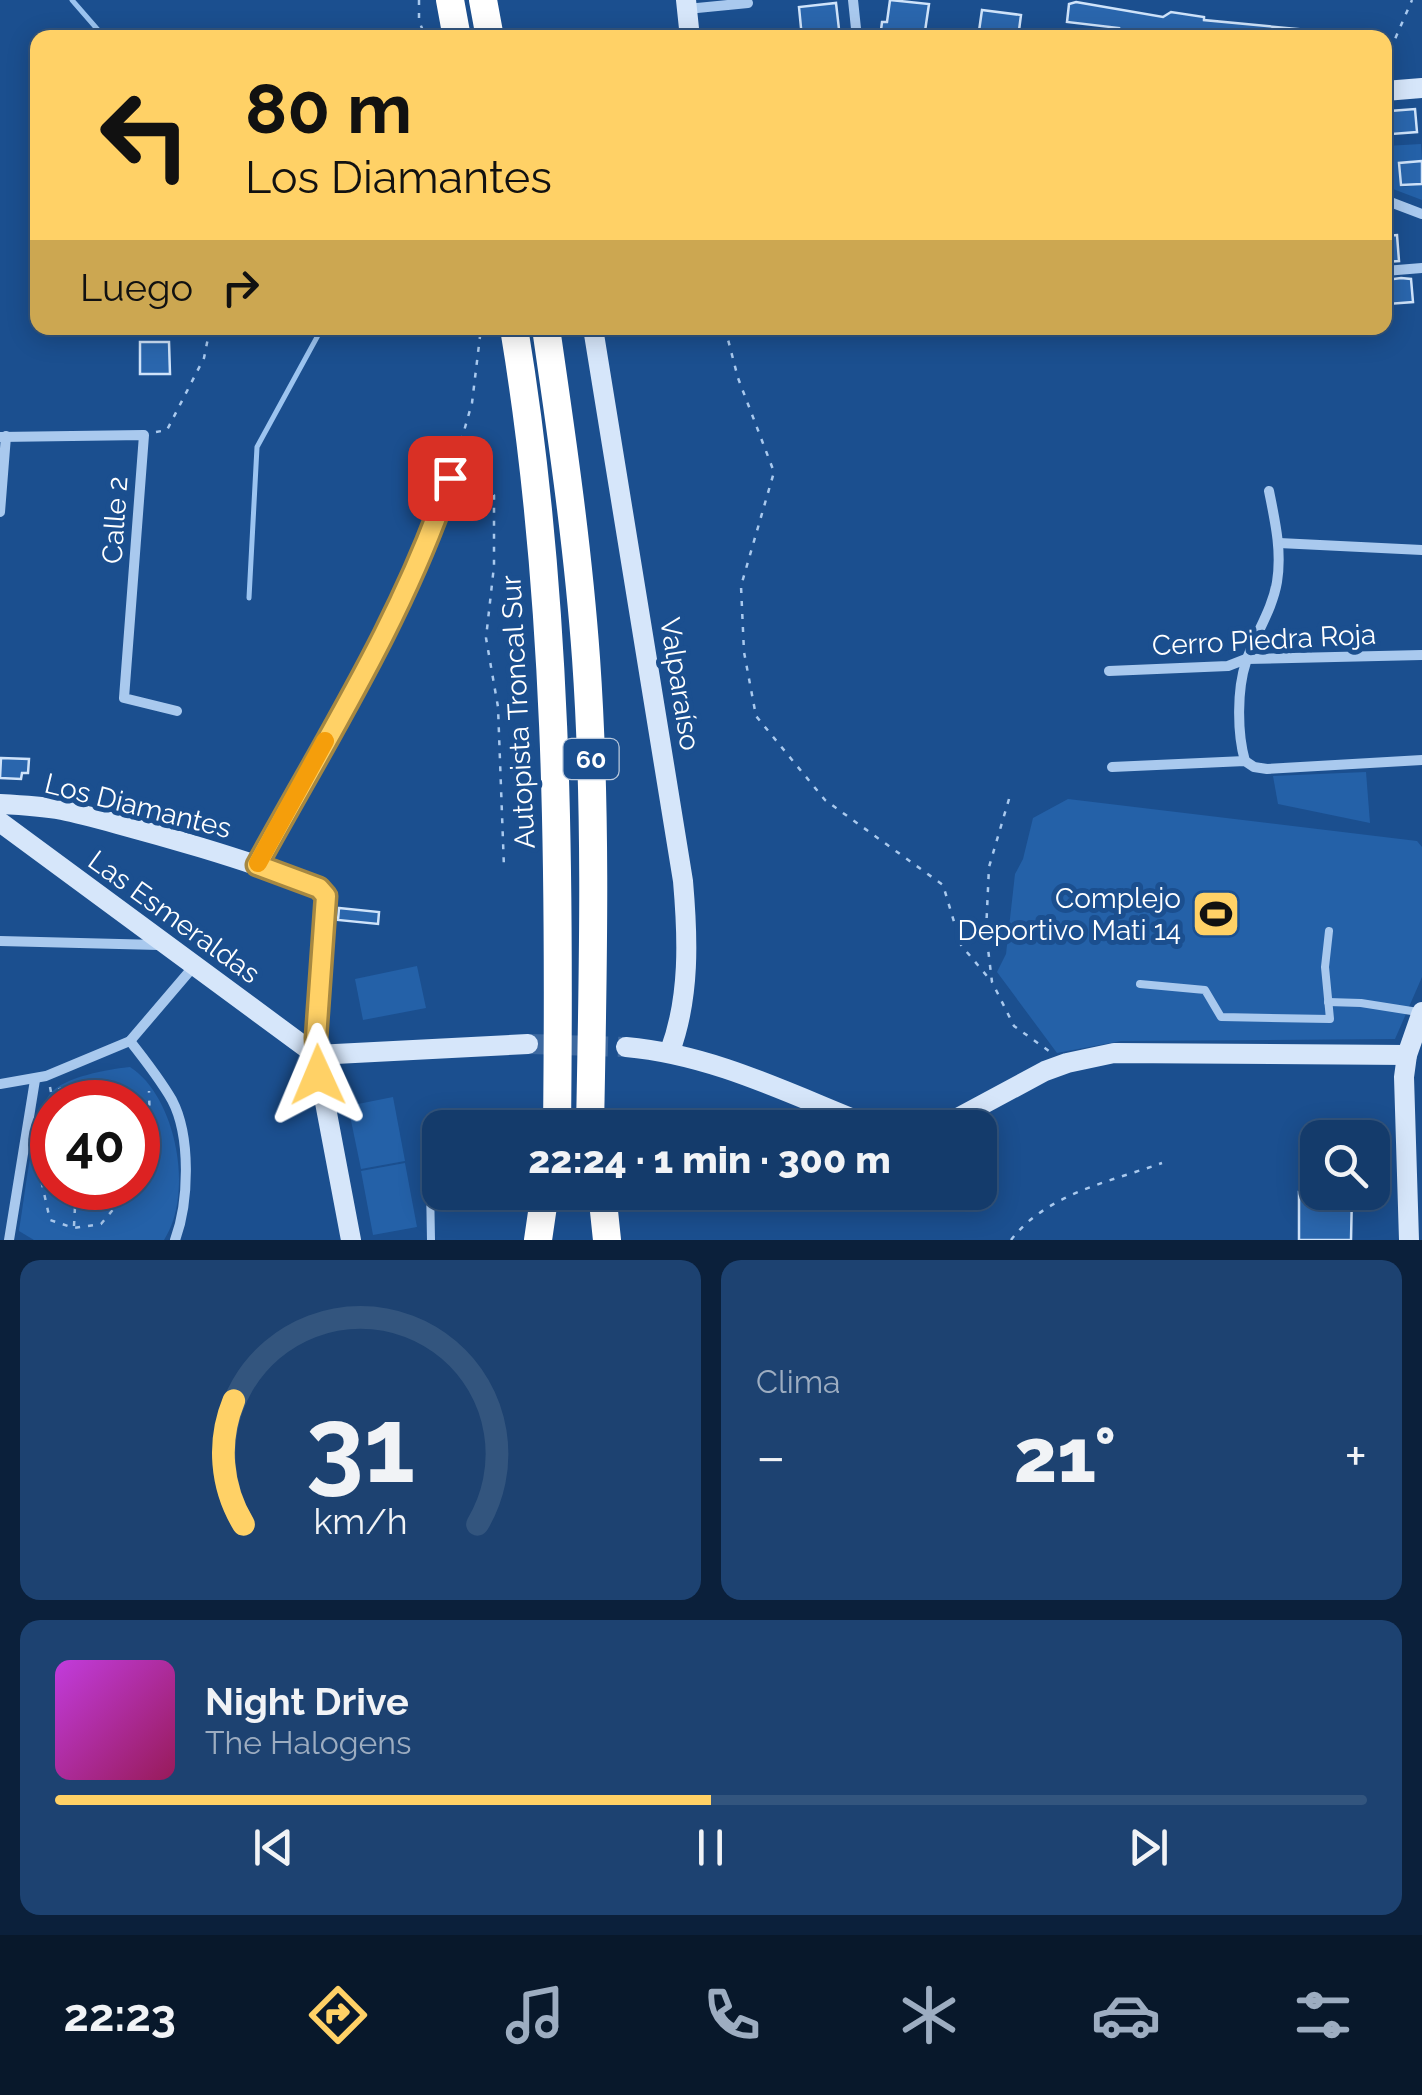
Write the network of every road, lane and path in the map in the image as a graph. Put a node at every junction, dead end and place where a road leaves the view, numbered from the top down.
1 (419, 0) edge
2 (450, 0) edge
3 (483, 0) edge
4 (853, 0) edge
5 (1412, 0) edge
6 (687, 4) edge
7 (748, 4) dead end
8 (423, 30) edge
9 (456, 30) edge
10 (489, 30) edge
11 (689, 30) edge
12 (856, 30) edge
13 (1392, 46) edge
14 (1422, 88) edge
15 (1392, 90) edge
16 (1392, 203) edge
17 (1422, 214) edge
18 (1422, 268) edge
19 (1392, 270) edge
20 (209, 335) edge
21 (481, 335) edge
22 (515, 335) edge
23 (547, 335) edge
24 (594, 335) edge
25 (727, 335) edge
26 (144, 435) junction
27 (3, 436) edge
28 (450, 478) junction
29 (1269, 490) dead end
30 (0, 512) edge
31 (1279, 543) junction
32 (1422, 550) edge
33 (1422, 655) edge
34 (1246, 659) junction
35 (1108, 671) dead end
36 (177, 711) dead end
37 (1422, 760) edge
38 (1245, 761) junction
39 (1112, 766) dead end
40 (1009, 799) dead end
41 (0, 804) edge
42 (0, 822) edge
43 (257, 865) junction
44 (504, 868) dead end
45 (1329, 932) dead end
46 (0, 941) edge
47 (164, 944) junction
48 (194, 966) junction
49 (992, 982) junction
50 (1140, 984) dead end
51 (1328, 1002) junction
52 (1422, 1012) edge
53 (592, 1028) junction
54 (130, 1041) junction
55 (528, 1044) tunnel mouth
56 (626, 1047) tunnel mouth
57 (670, 1051) junction
58 (1407, 1054) junction
59 (316, 1055) junction
60 (1066, 1063) junction
61 (152, 1070) junction
62 (40, 1078) junction
63 (151, 1080) edge
64 (0, 1084) edge
65 (556, 1110) edge
66 (590, 1110) edge
67 (597, 1110) edge
68 (833, 1110) edge
69 (974, 1110) edge
70 (1162, 1163) dead end
71 (48, 1210) edge
72 (75, 1210) edge
73 (113, 1210) edge
74 (430, 1210) edge
75 (542, 1210) edge
76 (556, 1210) edge
77 (589, 1210) edge
78 (604, 1210) edge
79 (74, 1228) junction
80 (9, 1240) edge
81 (175, 1240) edge
82 (352, 1240) edge
83 (431, 1240) edge
84 (538, 1240) edge
85 (556, 1240) edge
86 (588, 1240) edge
87 (607, 1240) edge
88 (1011, 1240) edge
89 (1409, 1240) edge

1 - 8 path
2 - 9 highway
3 - 10 highway
4 - 12 street
5 - 13 path
6 - 7 street
6 - 11 main road
14 - 15 main road
16 - 17 street
18 - 19 street
20 - 26 path
21 - 28 path
22 - 65 highway, Autopista Troncal Sur / 60
23 - 53 highway, 60
24 - 57 main road, Valparaíso
25 - 49 path
26 - 27 street, Calle 2
26 - 36 street, Calle 2
27 - 30 street
28 - 43 street
28 - 44 path
29 - 31 street
31 - 32 street
31 - 34 street
33 - 34 street, Cerro Piedra Roja
34 - 35 street, Cerro Piedra Roja
34 - 38 street
37 - 38 street
38 - 39 street
40 - 49 path
41 - 43 main road, Los Diamantes
42 - 47 main road, Las Esmeraldas
43 - 59 main road, Los Diamantes
45 - 51 lane
46 - 47 street
47 - 48 main road, Las Esmeraldas
48 - 54 street
48 - 59 main road, Las Esmeraldas
49 - 60 path
50 - 51 lane
51 - 52 lane
52 - 58 main road
53 - 66 highway, 60
53 - 67 highway, 60
54 - 61 street
54 - 62 street
55 - 59 main road
56 - 57 main road
57 - 68 main road
58 - 60 main road
58 - 89 main road
59 - 82 main road, Los Diamantes
60 - 69 main road
61 - 63 path
61 - 81 street
62 - 64 street
62 - 80 street
70 - 88 path
71 - 79 path
72 - 79 path
73 - 79 path
74 - 83 lane
75 - 84 highway
76 - 85 highway
77 - 86 highway
78 - 87 highway

